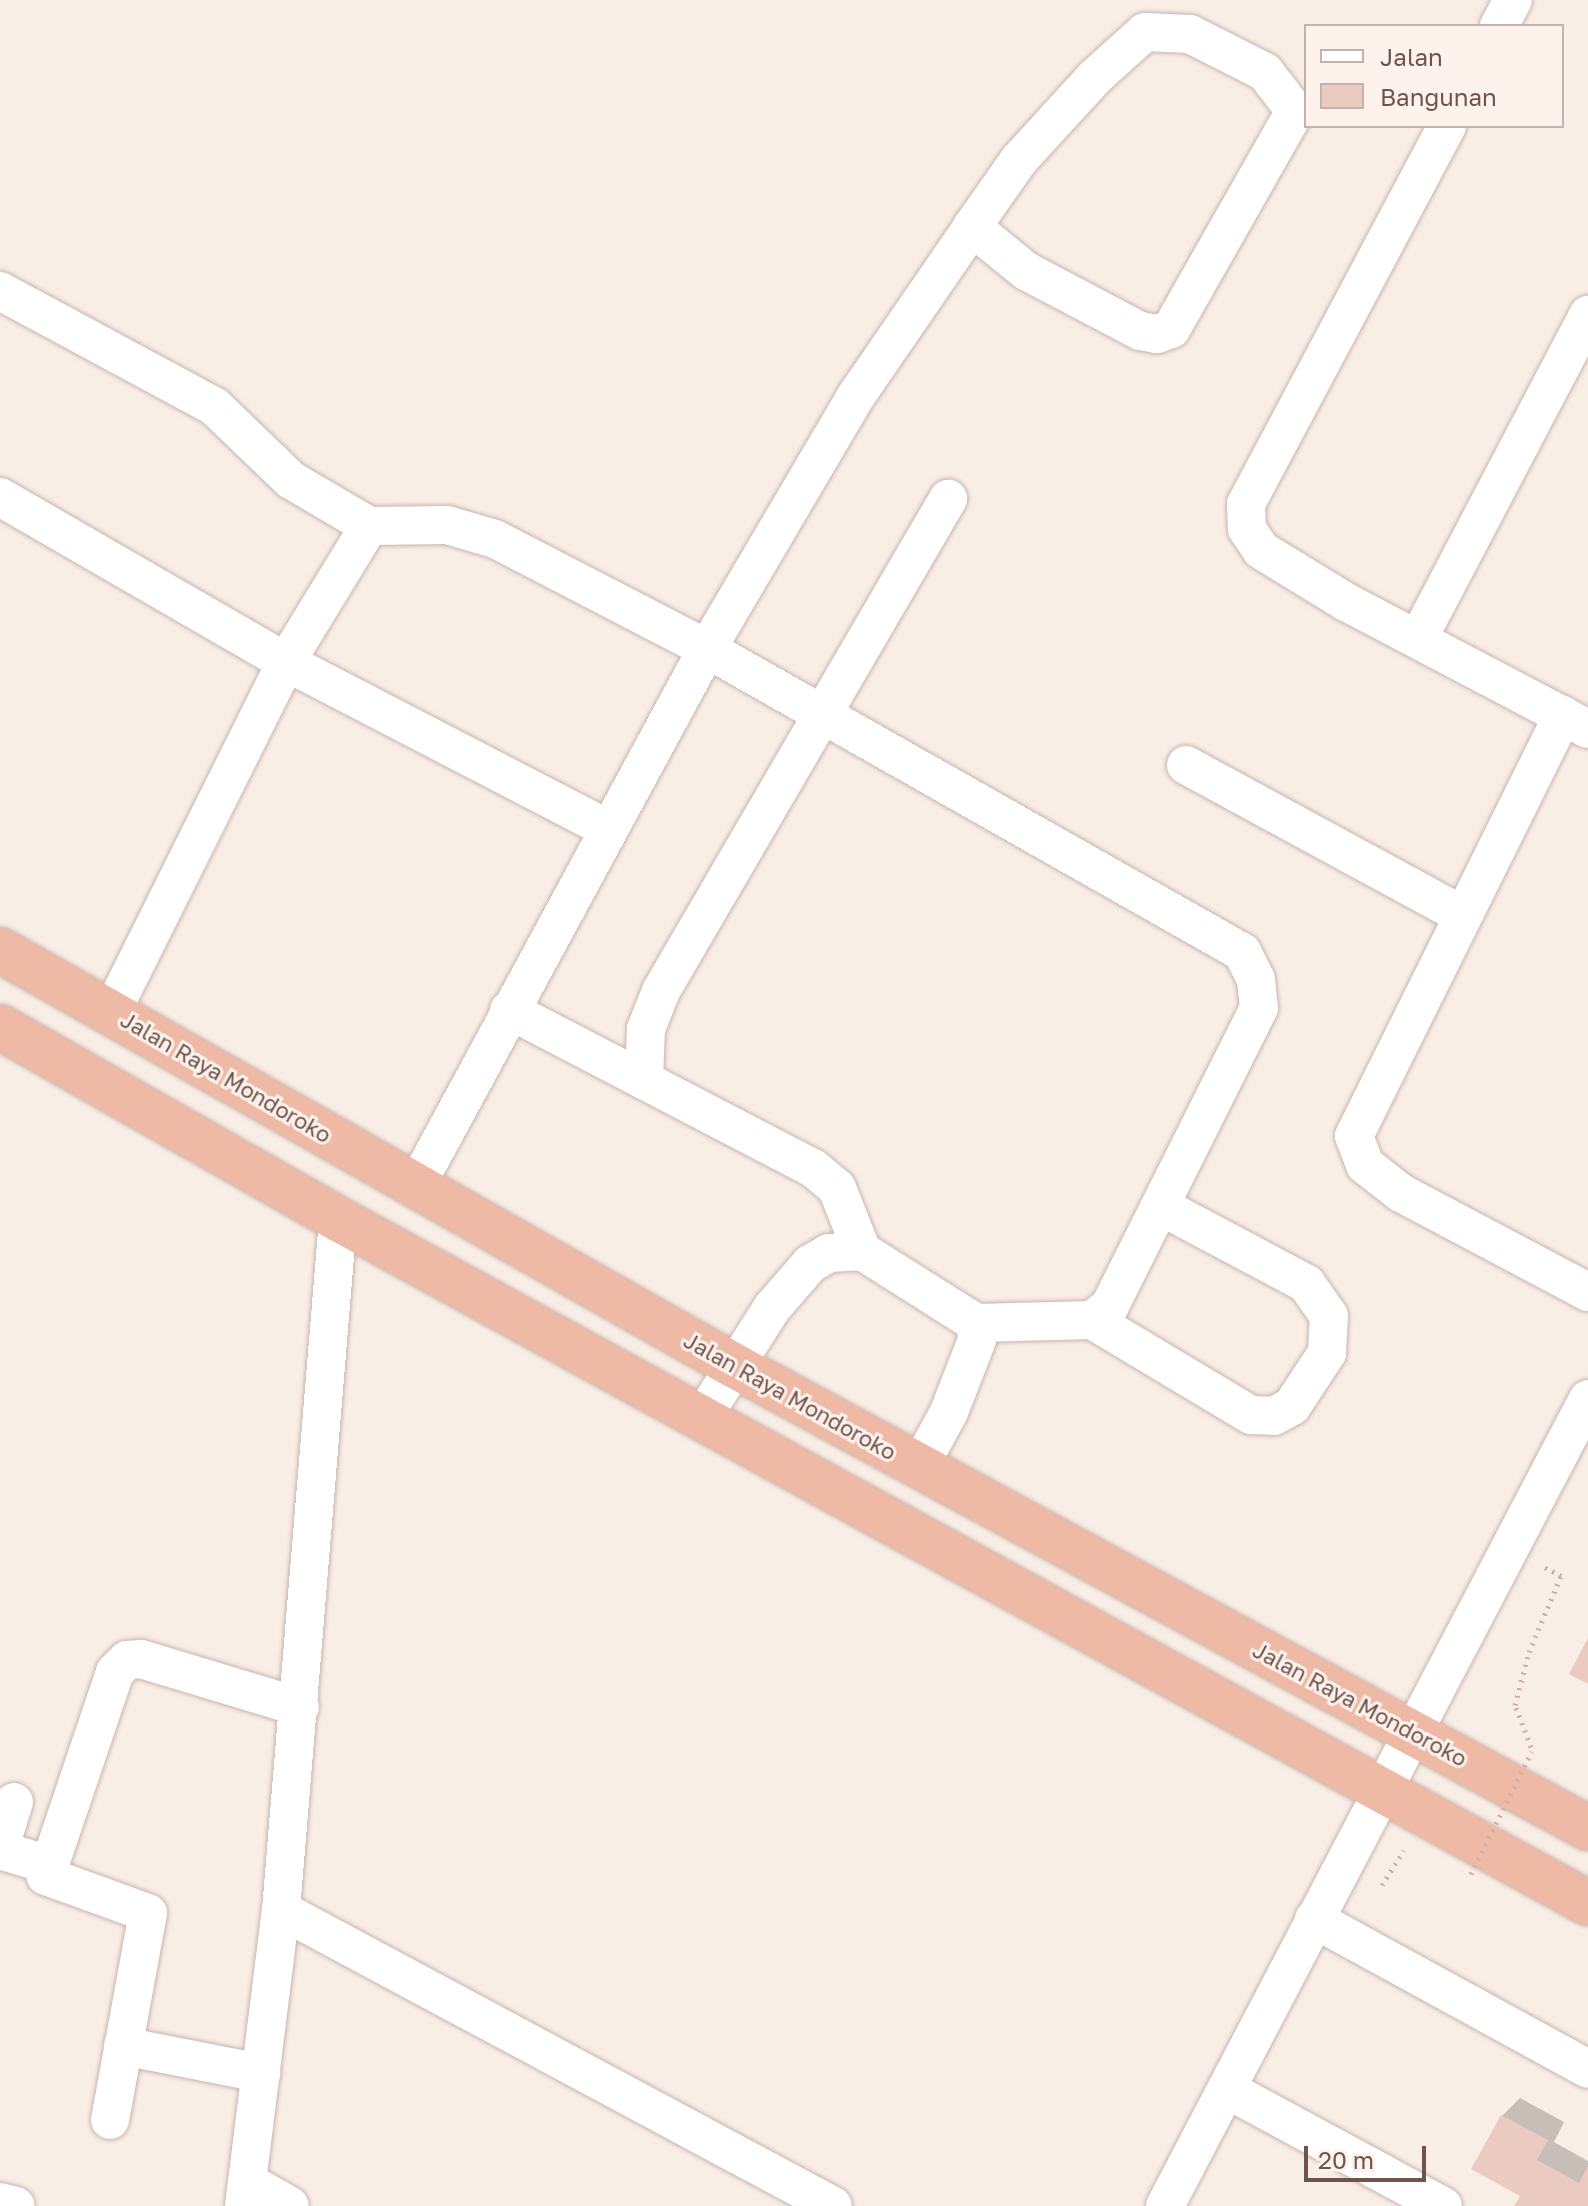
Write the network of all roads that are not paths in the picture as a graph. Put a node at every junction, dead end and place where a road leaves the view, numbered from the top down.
1 (1513, 0) edge
2 (1500, 24) edge
3 (1446, 128) edge
4 (972, 227) junction
5 (0, 291) edge
6 (1588, 315) edge
7 (0, 497) edge
8 (948, 499) dead end
9 (369, 526) junction
10 (1419, 637) junction
11 (707, 649) junction
12 (286, 662) junction
13 (823, 715) junction
14 (1575, 722) edge
15 (1186, 765) dead end
16 (608, 829) junction
17 (1460, 914) junction
18 (0, 950) edge
19 (509, 1010) junction
20 (112, 1011) junction
21 (0, 1027) edge
22 (171, 1045) junction
23 (644, 1080) junction
24 (140, 1105) junction
25 (416, 1186) junction
26 (1162, 1207) junction
27 (338, 1219) junction
28 (862, 1251) junction
29 (1588, 1292) edge
30 (1092, 1320) junction
31 (976, 1323) junction
32 (733, 1365) junction
33 (1588, 1399) edge
34 (704, 1415) junction
35 (919, 1467) junction
36 (300, 1707) junction
37 (1413, 1732) junction
38 (1380, 1789) junction
39 (14, 1802) dead end
40 (1588, 1828) edge
41 (0, 1849) edge
42 (49, 1865) junction
43 (1588, 1903) edge
44 (281, 1910) junction
45 (1314, 1919) junction
46 (123, 2046) junction
47 (1588, 2069) edge
48 (261, 2073) junction
49 (1230, 2091) junction
50 (110, 2120) dead end
51 (246, 2194) edge
52 (0, 2202) edge
53 (16, 2206) edge
54 (290, 2206) edge
55 (833, 2206) edge
56 (1165, 2206) edge
57 (1443, 2206) edge

1 - 2 street
3 - 10 street
4 - 4 street
4 - 11 street
5 - 9 street
6 - 10 street
7 - 12 street
8 - 13 street
9 - 11 street
9 - 12 street
10 - 14 street
11 - 13 street
11 - 16 street
12 - 16 street
12 - 20 street
13 - 23 street
13 - 26 street
14 - 17 street
15 - 17 street
16 - 19 street
17 - 29 street
18 - 20 highway, Jalan Raya Mondoroko
19 - 23 street
19 - 25 street
20 - 22 highway, Jalan Raya Mondoroko
21 - 24 highway
22 - 24 highway
22 - 25 highway, Jalan Raya Mondoroko
23 - 28 street
24 - 27 highway
25 - 32 highway, Jalan Raya Mondoroko
26 - 30 street
26 - 30 street
27 - 34 highway
27 - 36 street
28 - 31 street
28 - 32 street
30 - 31 street
31 - 35 street
32 - 34 street
32 - 35 highway, Jalan Raya Mondoroko
33 - 37 street
34 - 38 highway
35 - 37 highway, Jalan Raya Mondoroko
36 - 42 street
36 - 44 street
37 - 38 street
37 - 40 highway, Jalan Raya Mondoroko
38 - 43 highway
38 - 45 street
39 - 41 street
41 - 42 street
42 - 46 street
44 - 48 street
44 - 55 street
45 - 47 street
45 - 49 street
46 - 48 street
46 - 50 street
48 - 51 street
49 - 56 street
49 - 57 street
51 - 54 street
52 - 53 street

